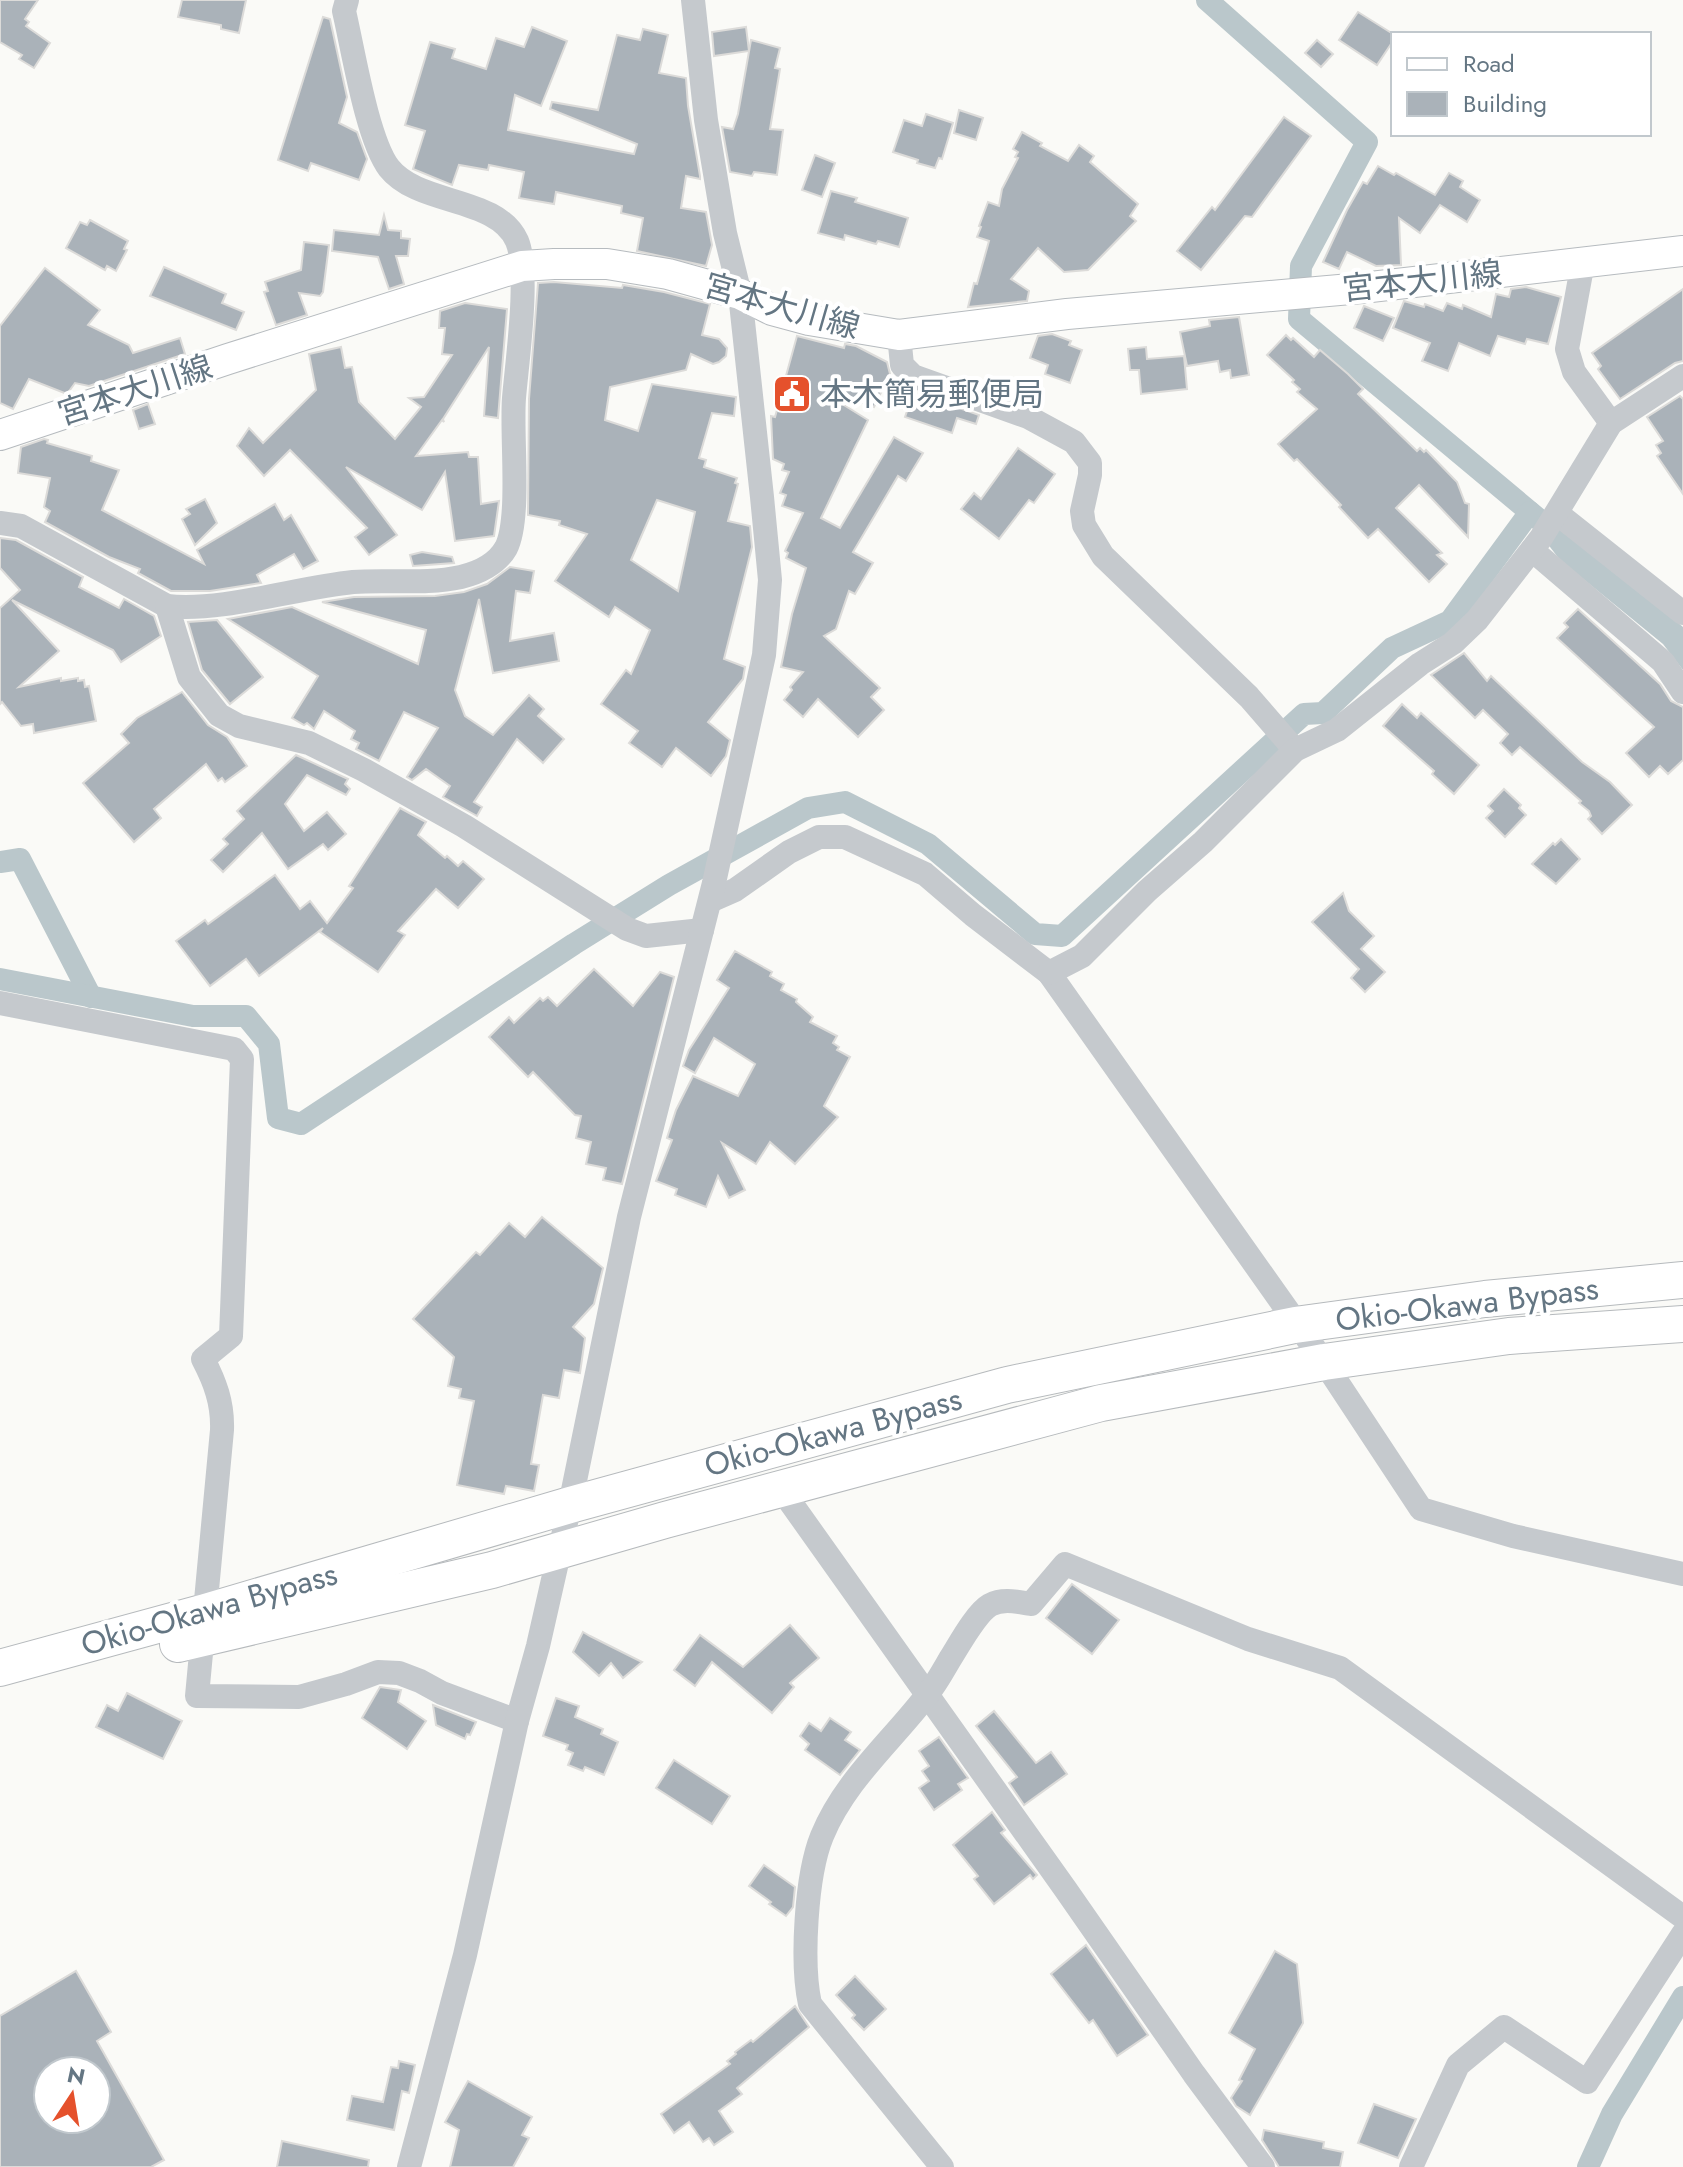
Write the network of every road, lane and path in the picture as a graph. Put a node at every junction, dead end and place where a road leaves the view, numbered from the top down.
1 (347, 0) edge
2 (693, 0) edge
3 (1683, 251) edge
4 (1583, 262) junction
5 (522, 266) junction
6 (740, 294) junction
7 (899, 335) junction
8 (1683, 376) edge
9 (1611, 423) junction
10 (0, 435) edge
11 (0, 523) edge
12 (1546, 531) junction
13 (167, 606) junction
14 (1683, 613) edge
15 (1683, 692) edge
16 (1291, 745) junction
17 (712, 892) junction
18 (702, 930) junction
19 (1049, 973) junction
20 (0, 1003) edge
21 (1683, 1280) edge
22 (1683, 1324) edge
23 (1295, 1325) junction
24 (1324, 1362) junction
25 (781, 1489) junction
26 (570, 1505) junction
27 (558, 1550) junction
28 (1683, 1574) edge
29 (204, 1625) junction
30 (0, 1668) edge
31 (0, 1694) edge
32 (927, 1695) junction
33 (517, 1721) junction
34 (1683, 1917) edge
35 (1683, 1934) edge
36 (409, 2167) edge
37 (942, 2167) edge
38 (1263, 2167) edge
39 (1411, 2167) edge

1 - 5 street
2 - 6 street
3 - 4 main road, 宮本大川線
4 - 7 main road, 宮本大川線
4 - 9 street
5 - 6 main road, 宮本大川線
5 - 10 main road, 宮本大川線
5 - 13 street
6 - 7 main road, 宮本大川線
6 - 17 street
7 - 16 street
8 - 9 street
9 - 12 street
11 - 13 street
12 - 14 street
12 - 15 street
12 - 16 street
13 - 18 street
16 - 19 street
17 - 18 street
17 - 19 street
18 - 26 street
19 - 23 street
20 - 29 street
21 - 23 highway, Okio-Okawa Bypass
22 - 24 highway, Okio-Okawa Bypass
23 - 24 street
23 - 26 highway, Okio-Okawa Bypass
24 - 25 highway, Okio-Okawa Bypass
24 - 28 street
25 - 27 highway, Okio-Okawa Bypass
25 - 32 street
26 - 27 street
26 - 29 highway, Okio-Okawa Bypass
27 - 29 highway, Okio-Okawa Bypass
27 - 33 street
29 - 30 highway, Okio-Okawa Bypass
29 - 31 highway, Okio-Okawa Bypass
29 - 33 street
32 - 34 street
32 - 37 street
32 - 38 street
33 - 36 street
35 - 39 street

